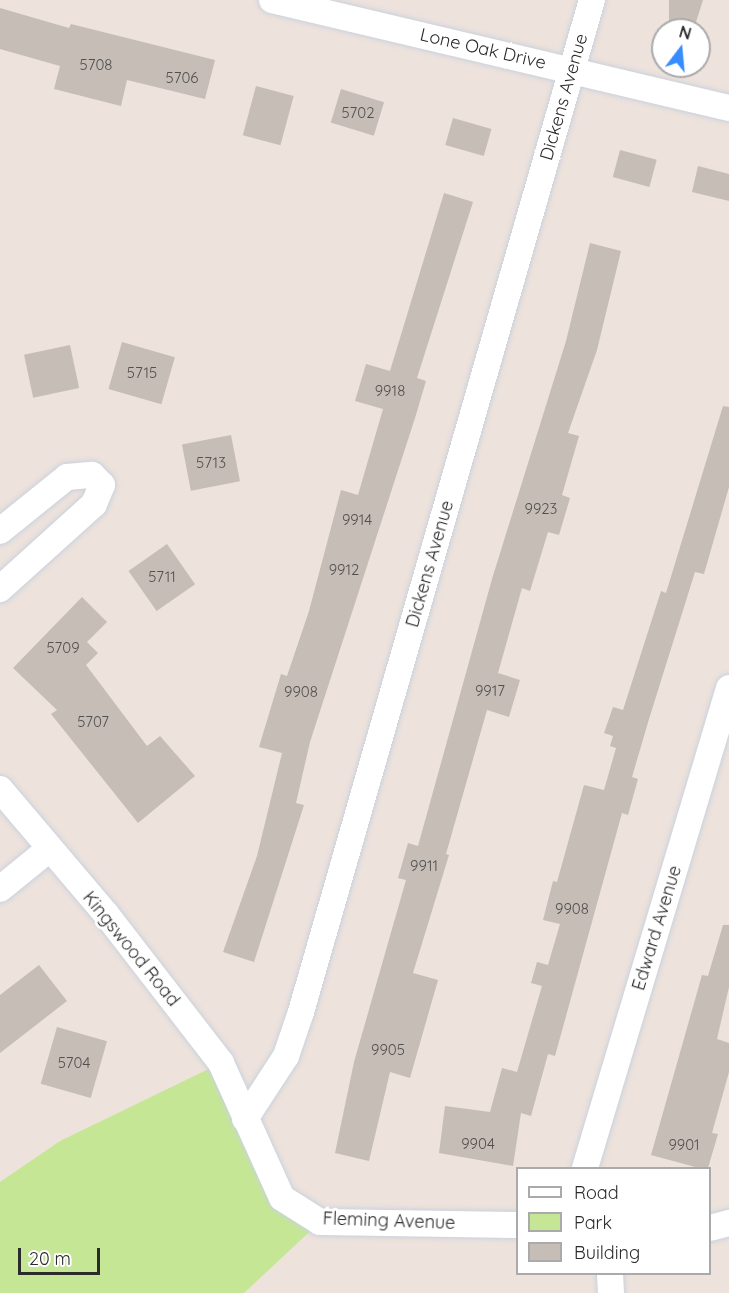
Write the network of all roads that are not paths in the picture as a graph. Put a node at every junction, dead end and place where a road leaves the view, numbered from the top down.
1 (272, 0) edge
2 (592, 0) edge
3 (572, 70) junction
4 (729, 108) edge
5 (0, 531) edge
6 (0, 589) edge
7 (729, 688) edge
8 (0, 789) edge
9 (48, 850) junction
10 (0, 890) edge
11 (245, 1119) junction
12 (585, 1167) edge
13 (729, 1223) edge
14 (516, 1225) edge
15 (711, 1227) edge
16 (610, 1275) edge
17 (611, 1293) edge

1 - 3 street, Lone Oak Drive
2 - 3 street, Dickens Avenue
3 - 4 street, Lone Oak Drive
3 - 11 street, Dickens Avenue
5 - 6 street
7 - 12 street, Edward Avenue
8 - 9 street, Kingswood Road
9 - 10 street
9 - 11 street, Kingswood Road
11 - 14 street, Fleming Avenue
13 - 15 street
16 - 17 street

